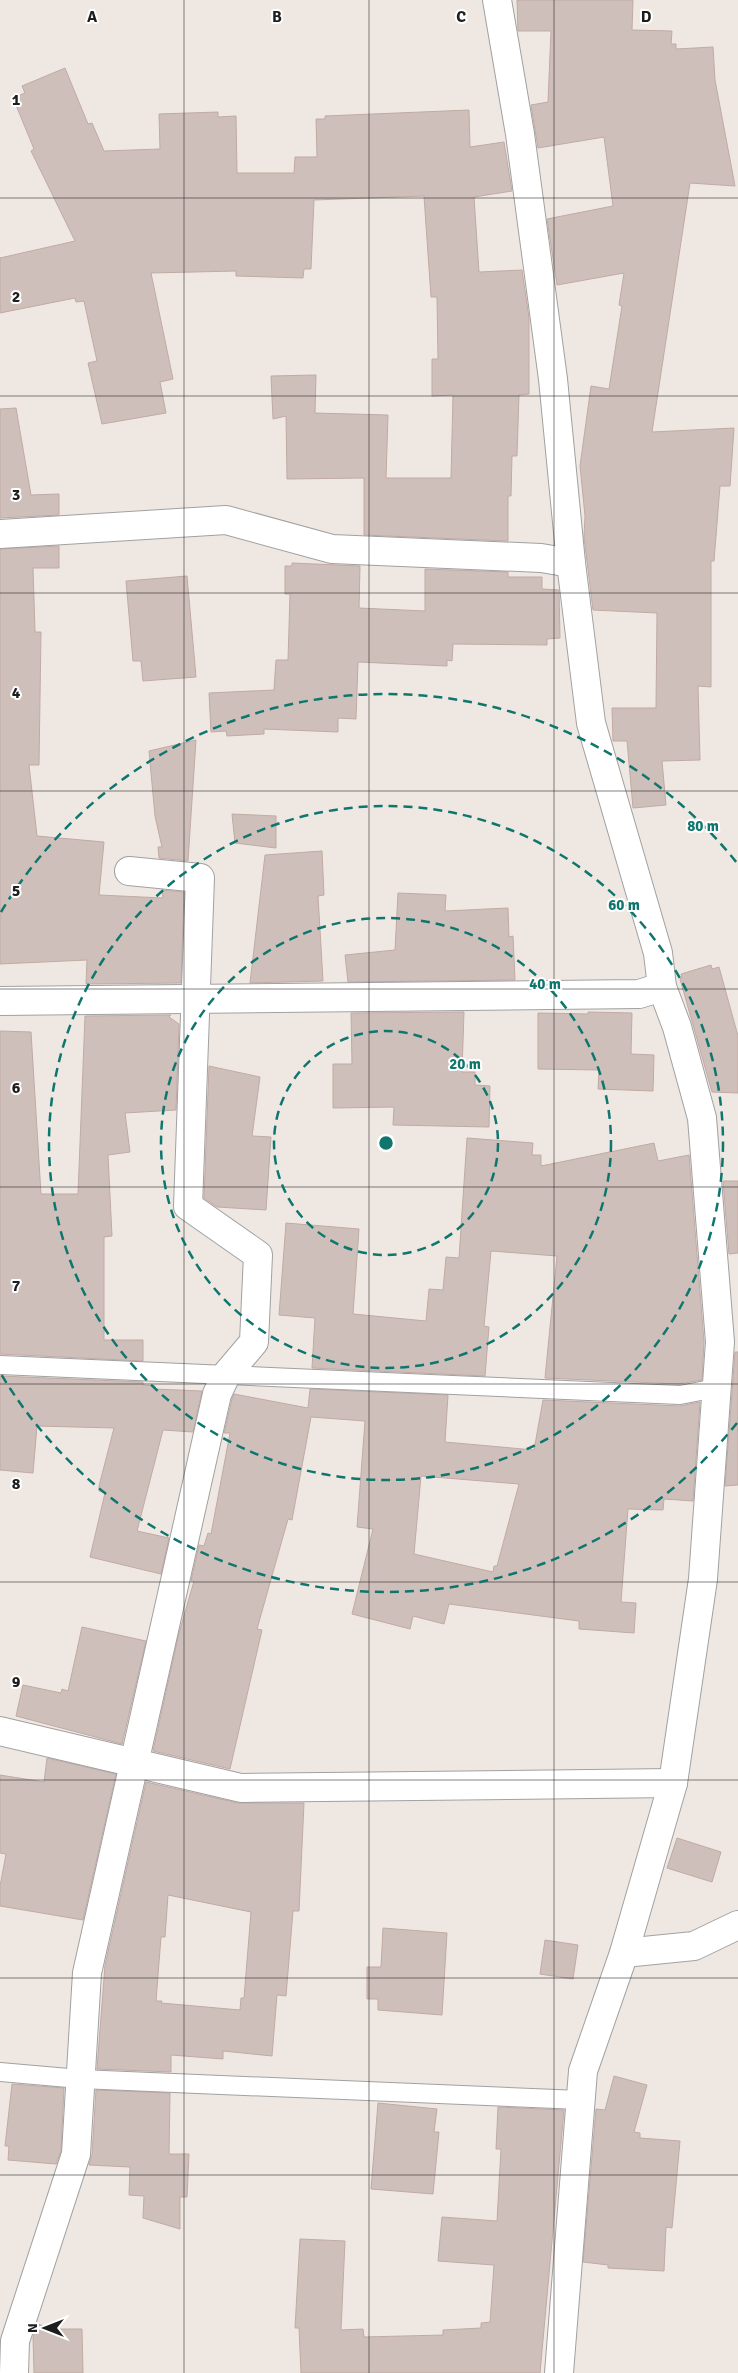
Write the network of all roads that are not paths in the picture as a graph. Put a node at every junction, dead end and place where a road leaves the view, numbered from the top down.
1 (497, 0) edge
2 (0, 534) edge
3 (571, 563) junction
4 (129, 871) dead end
5 (662, 987) junction
6 (194, 1000) junction
7 (0, 1001) edge
8 (0, 1365) edge
9 (226, 1375) junction
10 (716, 1388) junction
11 (0, 1731) edge
12 (135, 1762) junction
13 (674, 1783) junction
14 (738, 1925) edge
15 (624, 1953) junction
16 (0, 2072) edge
17 (80, 2079) junction
18 (580, 2100) junction
19 (14, 2373) edge
20 (559, 2373) edge

1 - 3 street
2 - 3 street
3 - 5 street
4 - 6 street
5 - 6 street
5 - 10 street
6 - 7 street
6 - 9 street
8 - 9 lane
9 - 10 lane
9 - 12 street
10 - 13 street
11 - 12 street
12 - 13 street
12 - 17 street
13 - 15 street
14 - 15 street
15 - 18 street
16 - 17 lane
17 - 18 lane
17 - 19 street
18 - 20 street

